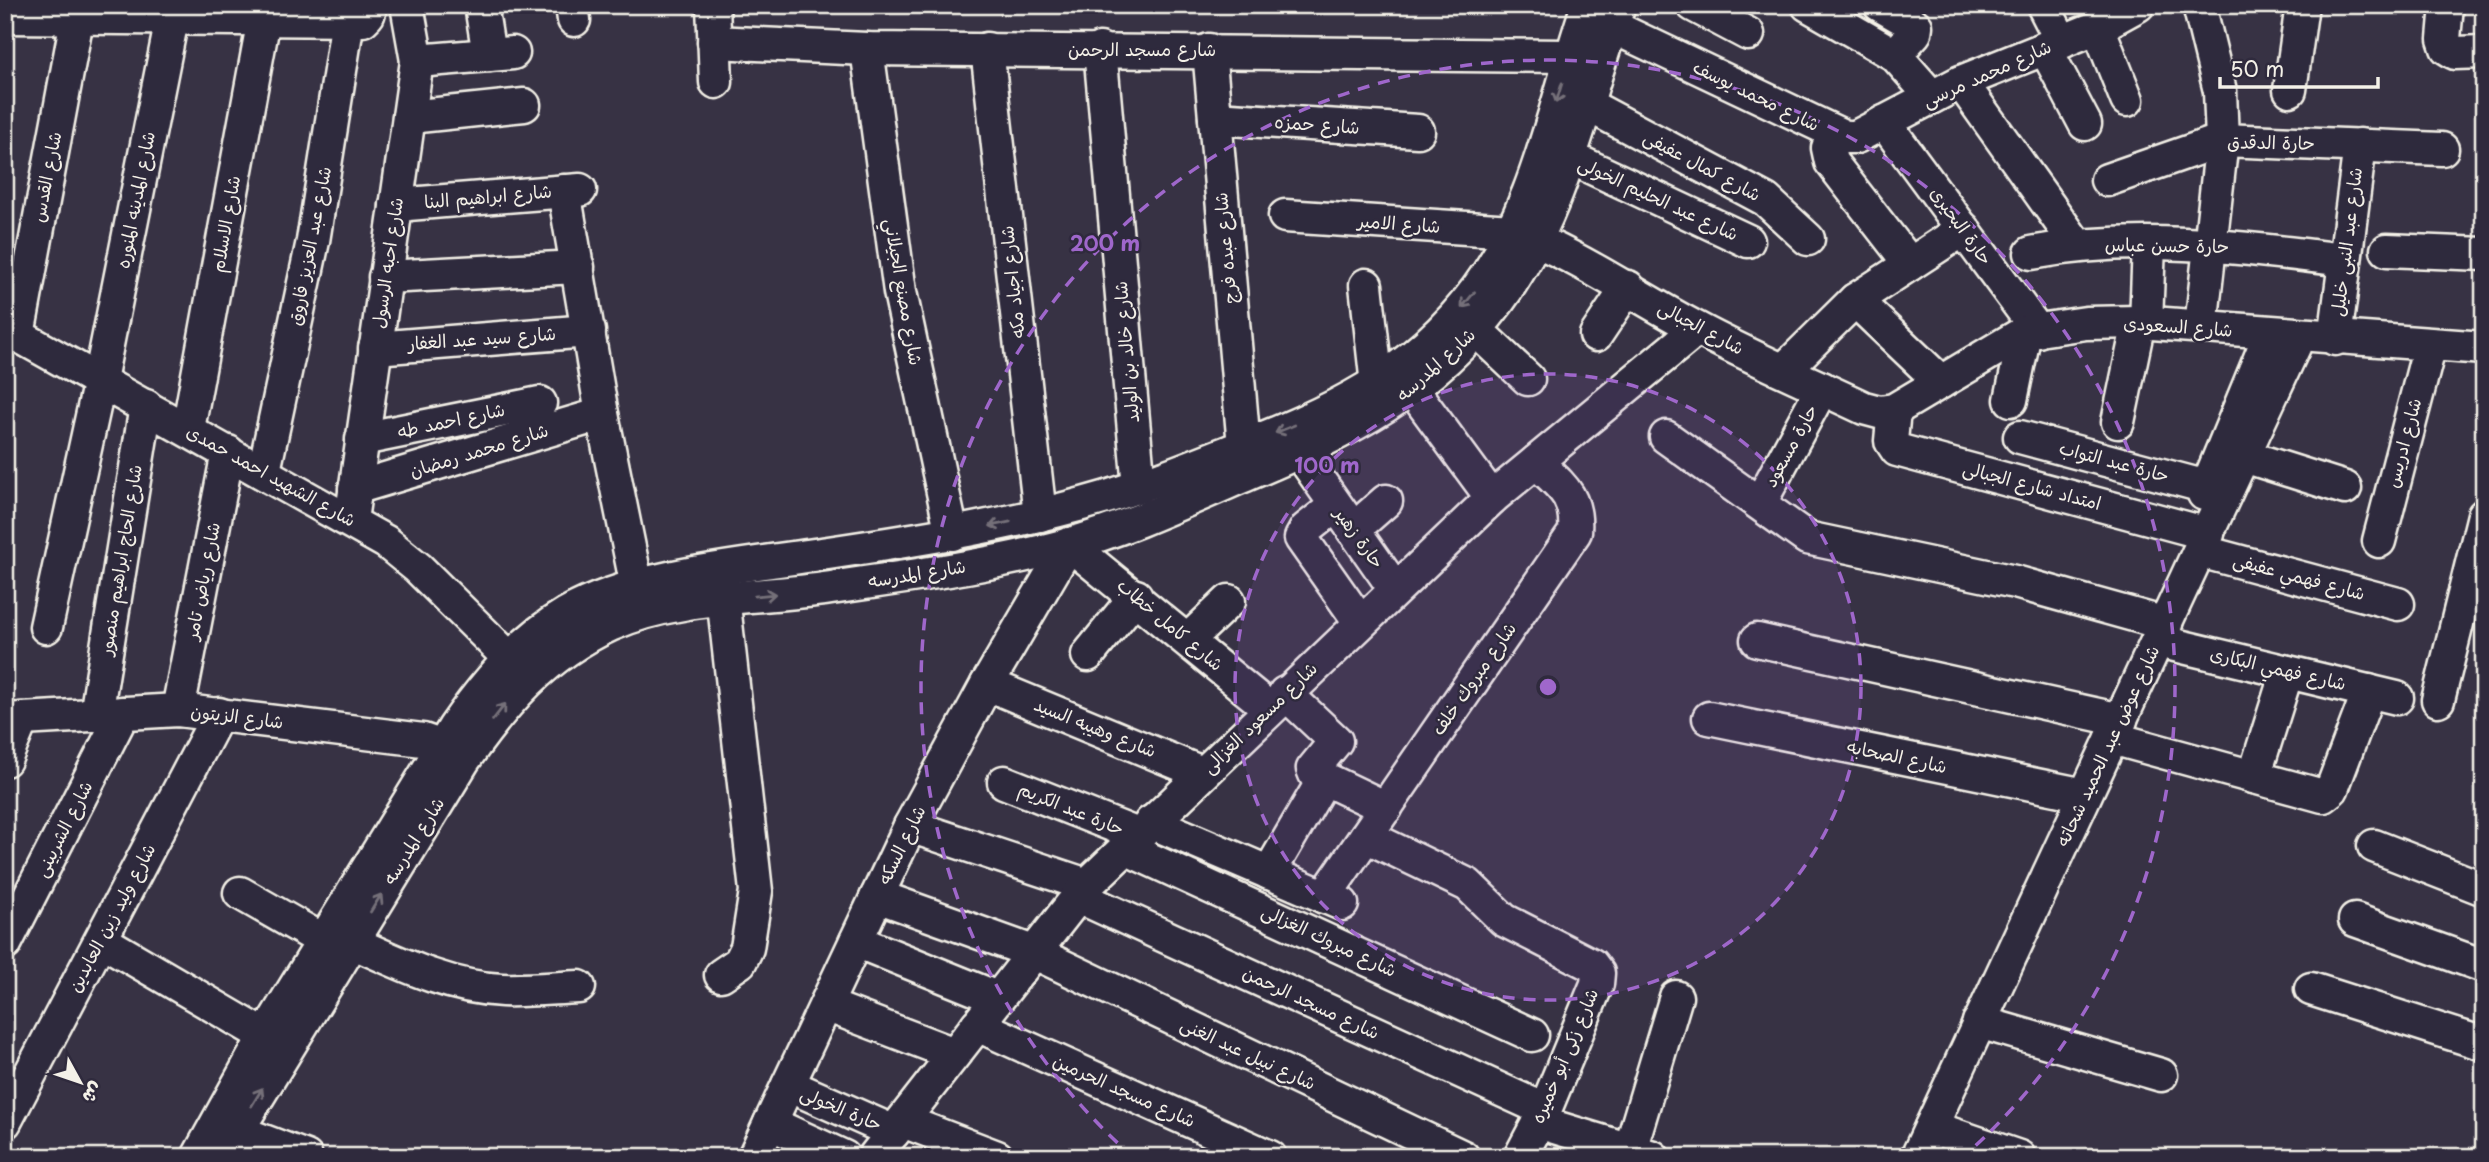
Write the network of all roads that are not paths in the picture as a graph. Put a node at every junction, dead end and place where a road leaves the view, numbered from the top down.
1 (407, 5) edge
2 (481, 5) edge
3 (713, 5) edge
4 (1693, 5) edge
5 (1808, 5) edge
6 (1880, 5) edge
7 (2043, 5) edge
8 (2199, 5) edge
9 (2302, 5) edge
10 (2447, 5) edge
11 (36, 12) edge
12 (135, 12) edge
13 (221, 12) edge
14 (301, 12) edge
15 (1606, 12) edge
16 (359, 13) edge
17 (2114, 14) edge
18 (5, 17) edge
19 (77, 19) junction
20 (172, 19) junction
21 (264, 19) junction
22 (1748, 34) dead end
23 (714, 42) junction
24 (2054, 45) junction
25 (867, 48) junction
26 (987, 49) junction
27 (1100, 49) junction
28 (1209, 50) junction
29 (2484, 52) edge
30 (1895, 55) junction
31 (1570, 56) junction
32 (417, 61) junction
33 (716, 82) dead end
34 (1961, 82) junction
35 (2290, 90) dead end
36 (1932, 97) junction
37 (2127, 100) dead end
38 (524, 105) dead end
39 (1588, 105) junction
40 (409, 117) junction
41 (1215, 118) junction
42 (1884, 122) junction
43 (2085, 124) dead end
44 (1418, 131) dead end
45 (1835, 135) junction
46 (2222, 140) junction
47 (2360, 145) junction
48 (2442, 149) dead end
49 (1569, 157) junction
50 (2107, 180) dead end
51 (396, 205) junction
52 (1285, 216) dead end
53 (1964, 229) junction
54 (1524, 236) junction
55 (1808, 239) dead end
56 (1748, 241) dead end
57 (2149, 244) junction
58 (2212, 244) junction
59 (2077, 245) junction
60 (2387, 250) dead end
61 (2032, 253) dead end
62 (2484, 254) edge
63 (2345, 260) junction
64 (1910, 264) junction
65 (578, 267) junction
66 (386, 277) junction
67 (1366, 285) dead end
68 (1628, 287) junction
69 (1856, 300) junction
70 (2142, 322) junction
71 (2201, 327) junction
72 (1697, 329) junction
73 (1476, 330) junction
74 (11, 331) edge
75 (589, 331) junction
76 (2032, 332) junction
77 (1596, 335) dead end
78 (2285, 335) junction
79 (2334, 339) junction
80 (2430, 345) junction
81 (375, 348) junction
82 (2484, 348) edge
83 (1784, 370) junction
84 (1528, 379) dead end
85 (100, 380) junction
86 (1941, 382) junction
87 (1377, 384) junction
88 (1822, 388) junction
89 (1412, 389) junction
90 (2011, 400) dead end
91 (540, 402) dead end
92 (146, 406) junction
93 (1894, 410) junction
94 (602, 414) junction
95 (2118, 422) dead end
96 (188, 429) junction
97 (2021, 437) dead end
98 (1666, 438) dead end
99 (362, 439) junction
100 (2241, 445) junction
101 (1244, 446) junction
102 (228, 452) junction
103 (1299, 452) junction
104 (1536, 462) junction
105 (264, 471) junction
106 (1139, 487) junction
107 (2207, 487) junction
108 (355, 488) junction
109 (2345, 488) dead end
110 (1492, 498) junction
111 (1386, 501) dead end
112 (1760, 503) junction
113 (1040, 515) junction
114 (2484, 515) edge
115 (1344, 518) junction
116 (351, 520) junction
117 (952, 534) junction
118 (2199, 538) junction
119 (2379, 541) dead end
120 (1069, 544) junction
121 (722, 584) junction
122 (637, 587) junction
123 (1395, 589) junction
124 (1136, 596) junction
125 (1229, 601) dead end
126 (2398, 604) dead end
127 (1360, 622) junction
128 (46, 627) dead end
129 (2162, 632) junction
130 (1188, 640) junction
131 (1757, 640) dead end
132 (1088, 655) dead end
133 (510, 659) junction
134 (2287, 671) junction
135 (987, 684) junction
136 (2438, 700) dead end
137 (1277, 701) junction
138 (178, 710) junction
139 (109, 714) junction
140 (219, 714) junction
141 (1709, 718) dead end
142 (14, 720) edge
143 (2116, 729) junction
144 (454, 754) junction
145 (5, 760) edge
146 (1202, 773) junction
147 (2254, 777) junction
148 (1324, 779) junction
149 (1004, 782) dead end
150 (2085, 795) junction
151 (1385, 808) junction
152 (910, 826) junction
153 (1138, 835) junction
154 (1366, 836) junction
155 (2374, 846) dead end
156 (1269, 873) junction
157 (2484, 889) edge
158 (1082, 890) junction
159 (240, 893) dead end
160 (877, 896) junction
161 (2355, 920) dead end
162 (101, 940) junction
163 (338, 941) junction
164 (856, 941) junction
165 (5, 944) edge
166 (1033, 952) junction
167 (2484, 966) edge
168 (722, 975) dead end
169 (579, 987) dead end
170 (2311, 989) dead end
171 (1676, 997) dead end
172 (997, 998) junction
173 (825, 1005) junction
174 (1979, 1022) junction
175 (977, 1025) junction
176 (1532, 1035) dead end
177 (265, 1036) junction
178 (2484, 1044) edge
179 (954, 1054) junction
180 (2161, 1075) dead end
181 (788, 1086) junction
182 (1542, 1116) junction
183 (5, 1122) edge
184 (770, 1123) junction
185 (899, 1126) junction
186 (1931, 1127) junction
187 (230, 1144) edge
188 (1642, 1153) edge
189 (198, 1157) edge
190 (306, 1157) edge
191 (754, 1157) edge
192 (844, 1157) edge
193 (874, 1157) edge
194 (997, 1157) edge
195 (1270, 1157) edge
196 (1463, 1157) edge
197 (1521, 1157) edge
198 (1917, 1157) edge
199 (2019, 1157) edge

1 - 32 street, شارع احبه الرسول
2 - 32 street
3 - 23 street
4 - 22 street
5 - 30 street
6 - 30 street
7 - 24 street
8 - 46 street
9 - 35 street
10 - 29 street
11 - 18 street
11 - 19 street
12 - 19 street
12 - 20 street
13 - 20 street
13 - 21 street
14 - 16 street
14 - 21 street
15 - 31 street, شارع المدرسه
15 - 39 street, شارع المدرسه
15 - 45 street, شارع محمد يوسف
16 - 105 street, شارع عبد العزيز فاروق
17 - 24 street, شارع محمد مرسى
17 - 37 street
19 - 74 street, شارع القدس
20 - 85 street, شارع المدينه المنوره
21 - 96 street, شارع الاسلام
23 - 25 street, شارع مسجد الرحمن
23 - 33 street
24 - 34 street, شارع محمد مرسى
24 - 43 street
25 - 26 street, شارع مسجد الرحمن
25 - 117 street, شارع مصنع الجيلاني
26 - 27 street, شارع مسجد الرحمن
26 - 113 street, شارع اجياد مكه
27 - 28 street, شارع مسجد الرحمن
27 - 106 street, شارع خالد بن الوليد
28 - 31 street, شارع مسجد الرحمن
28 - 41 street, شارع عبده فرج
30 - 36 street
31 -> 54 street, شارع المدرسه
32 - 40 street, شارع احبه الرسول
34 - 36 street, شارع محمد مرسى
34 - 59 street
36 - 42 street, شارع محمد مرسى
38 - 40 street
39 - 49 street, شارع المدرسه
39 - 55 street, شارع كمال عفيفى
40 - 51 street, شارع احبه الرسول
41 - 44 street, شارع حمزه
41 - 101 street, شارع عبده فرج
42 - 45 street, شارع محمد مرسى
42 - 53 street, حارة البحيرى
45 - 64 street, شارع محمد يوسف
46 - 47 street, حارة الدقدق
46 - 50 street, حارة الدقدق
46 - 58 street
47 - 48 street, حارة الدقدق
47 - 63 street, شارع عبد النبى خليل
49 - 54 street, شارع المدرسه
49 - 56 street, شارع عبد الحليم الخولى
51 - 65 street, شارع ابراهيم البنا
51 - 66 street, شارع احبه الرسول
52 - 54 street, شارع الامير
53 - 64 street
53 - 76 street, حارة البحيرى
54 - 68 street, شارع الجبالى
54 - 73 street, شارع المدرسه
54 -> 87 street, شارع المدرسه
57 - 58 street, حارة حسن عباس
57 - 59 street, حارة حسن عباس
57 - 70 street
58 - 63 street, حارة حسن عباس
58 - 71 street
59 - 61 street, حارة حسن عباس
60 - 62 street
63 - 79 street, شارع عبد النبى خليل
64 - 69 street
65 - 66 street
65 - 75 street
66 - 81 street, شارع احبه الرسول
67 - 87 street
68 - 72 street, شارع الجبالى
68 - 77 street
69 - 83 street
69 - 86 street
70 - 71 street, شارع السعودى
70 - 76 street, شارع السعودى
70 - 95 street
71 - 78 street, شارع السعودى
72 - 83 street, شارع الجبالى
72 - 104 street, شارع مسعود الغزالى
73 - 84 street
73 - 89 street, شارع المدرسه
74 - 85 street, شارع الشهيد احمد حمدى
75 - 81 street, شارع سيد عبد الغفار
75 - 94 street
76 - 86 street, شارع السعودى
76 - 90 street
78 - 79 street, شارع السعودى
78 - 100 street
79 - 80 street, شارع السعودى
80 - 82 street, شارع السعودى
80 - 119 street, شارع ادريس
81 - 99 street, شارع احبه الرسول
83 - 88 street, شارع الجبالى
85 - 92 street, شارع الشهيد احمد حمدى
85 - 128 street, شارع المدينه المنوره
86 - 93 street, شارع السعودى
87 -> 101 street, شارع المدرسه
88 - 93 street, شارع الجبالى
88 - 112 street, حارة مسعود
89 - 103 street, شارع المدرسه
89 - 110 street
91 - 99 street, شارع احمد طه
92 - 96 street, شارع الشهيد احمد حمدى
92 - 139 street, شارع الحاج ابراهيم منصور
93 - 118 street, امتداد شارع الجبالى
94 - 108 street, شارع محمد رمضان
94 - 122 street
96 - 102 street, شارع الشهيد احمد حمدى
97 - 107 street, حارة عبد التواب
98 - 112 street, شارع فهمي البكارى
99 - 108 street, شارع احبه الرسول
100 - 107 street
100 - 109 street
100 - 118 street, شارع عوض عبد الحميد شحاته
101 - 106 street, شارع المدرسه
102 - 105 street, شارع الشهيد احمد حمدى
102 - 138 street, شارع رياض تامر
103 - 115 street, حارة زهير
103 - 120 street, شارع المدرسه
104 - 110 street, شارع مسعود الغزالى
104 - 151 street, شارع مبروك خلف
105 - 116 street, شارع الشهيد احمد حمدى
106 - 113 street, شارع المدرسه
107 - 118 street
108 - 116 street, شارع احبه الرسول
110 - 123 street, شارع مسعود الغزالى
111 - 115 street
112 - 129 street, شارع فهمي البكارى
113 -> 117 street, شارع المدرسه
114 - 136 street
115 - 123 street, حارة زهير
115 - 127 street
116 - 133 street, شارع الشهيد احمد حمدى
117 - 121 street, شارع المدرسه
118 - 126 street, شارع فهمي عفيفى
118 - 129 street, شارع عوض عبد الحميد شحاته
121 -> 120 street, شارع المدرسه
120 - 124 street, شارع كامل خطاب
120 - 135 street, شارع السكه
121 - 122 street, شارع المدرسه
144 -> 121 street, شارع المدرسه
121 - 168 street
122 - 133 street, شارع المدرسه
123 - 127 street, شارع مسعود الغزالى
124 - 130 street, شارع كامل خطاب
124 - 132 street
125 - 130 street
127 - 137 street, شارع مسعود الغزالى
129 - 134 street, شارع فهمي البكارى
129 - 143 street, شارع عوض عبد الحميد شحاته
130 - 137 street, شارع كامل خطاب
131 - 143 street
133 - 144 street, شارع المدرسه
134 - 147 street
134 - 147 street, شارع فهمي البكارى
135 - 146 street, شارع وهيبه السيد
135 - 152 street, شارع السكه
137 - 146 street, شارع مسعود الغزالى
137 - 148 street, شارع كامل خطاب
138 - 139 street, شارع الزيتون
138 - 140 street, شارع الزيتون
139 - 142 street, شارع الزيتون
139 - 165 street, شارع الشربينى
140 - 144 street, شارع الزيتون
140 - 162 street, شارع وليد زين العابدين
141 - 150 street, شارع الصحابه
142 - 145 street
143 - 147 street
143 - 150 street, شارع عوض عبد الحميد شحاته
144 - 163 street, شارع المدرسه
146 - 153 street, شارع مسعود الغزالى
148 - 151 street
148 - 156 street
149 - 153 street, حارة عبد الكريم
150 - 174 street, شارع عوض عبد الحميد شحاته
151 - 154 street, شارع مبروك خلف
152 - 158 street, شارع مسجد الرحمن
152 - 160 street, شارع السكه
153 - 156 street, شارع مبروك خلف
153 - 158 street, شارع مسعود الغزالى
153 - 176 street, شارع مبروك الغزالى
154 - 156 street, شارع مبروك خلف
154 - 182 street, شارع زكى أبو خميره
155 - 157 street
158 - 166 street, شارع مسعود الغزالى
158 - 182 street, شارع مسجد الرحمن
159 - 163 street
160 - 164 street, شارع السكه
160 - 166 street, شارع نبيل عبد الغنى
161 - 167 street
162 - 177 street
162 - 183 street, شارع وليد زين العابدين
163 - 169 street
163 - 177 street, شارع المدرسه
187 -> 163 street, شارع المدرسه
164 - 172 street
164 - 173 street, شارع السكه
166 - 172 street, شارع مسعود الغزالى
166 - 196 street, شارع نبيل عبد الغنى
170 - 178 street
171 - 188 street
172 - 175 street, شارع مسعود الغزالى
173 - 179 street
173 - 181 street, شارع السكه
174 - 180 street
174 - 186 street, شارع عوض عبد الحميد شحاته
175 - 179 street, شارع مسعود الغزالى
175 - 195 street, شارع مسجد الحرمين
177 - 189 street, شارع المدرسه
179 - 185 street, شارع مسعود الغزالى
181 - 184 street, شارع السكه
181 - 185 street, حارة الخولى
182 - 188 street, شارع مسجد الرحمن
182 - 197 street, شارع زكى أبو خميره
184 - 191 street, شارع السكه
184 - 192 street
185 - 193 street, شارع مسعود الغزالى
185 - 194 street, حارة الخولى
186 - 198 street, شارع عوض عبد الحميد شحاته
186 - 199 street
187 - 190 street

